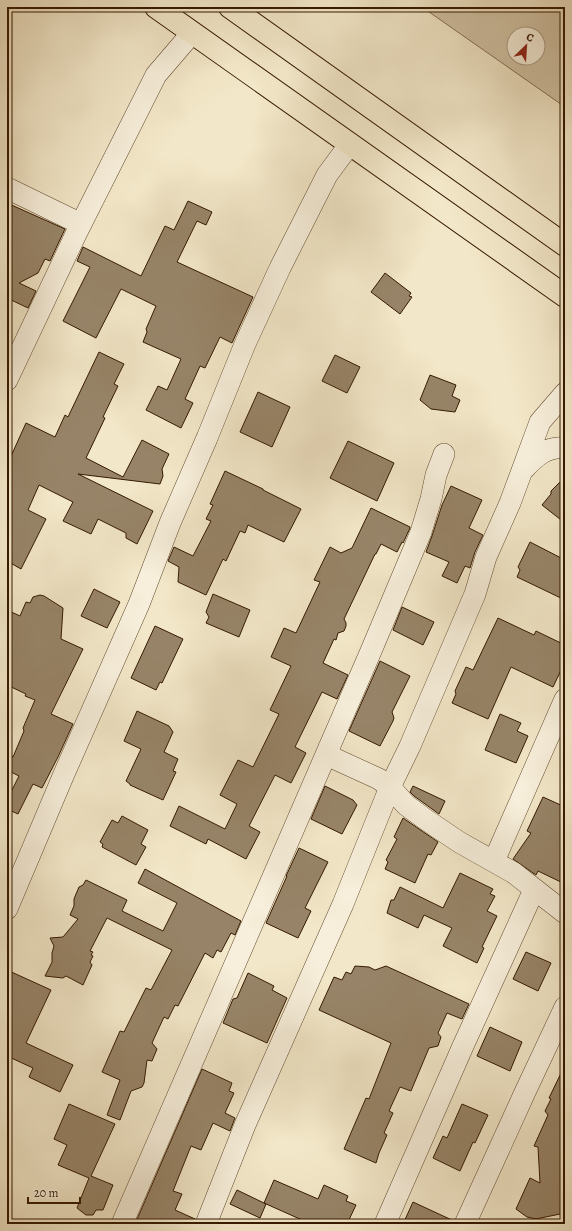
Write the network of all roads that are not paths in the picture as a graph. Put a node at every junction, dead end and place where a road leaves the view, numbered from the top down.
1 (156, 7) edge
2 (230, 7) edge
3 (192, 33) junction
4 (350, 144) junction
5 (7, 188) edge
6 (81, 224) junction
7 (565, 245) edge
8 (565, 296) edge
9 (7, 380) edge
10 (565, 393) edge
11 (565, 448) edge
12 (444, 454) dead end
13 (522, 471) junction
14 (565, 699) edge
15 (329, 747) junction
16 (390, 787) junction
17 (494, 862) junction
18 (534, 890) junction
19 (7, 909) edge
20 (565, 913) edge
21 (565, 1007) edge
22 (122, 1224) edge
23 (206, 1224) edge
24 (385, 1224) edge
25 (465, 1224) edge

1 - 3 highway
2 - 7 highway
3 - 4 highway
3 - 6 street
4 - 8 highway
4 - 19 street
5 - 6 street
6 - 9 street
10 - 13 street
11 - 13 street
12 - 15 street
13 - 16 street
14 - 17 street
15 - 16 street
15 - 22 street
16 - 17 street
16 - 23 street
17 - 18 street
18 - 20 street
18 - 24 street
21 - 25 street

